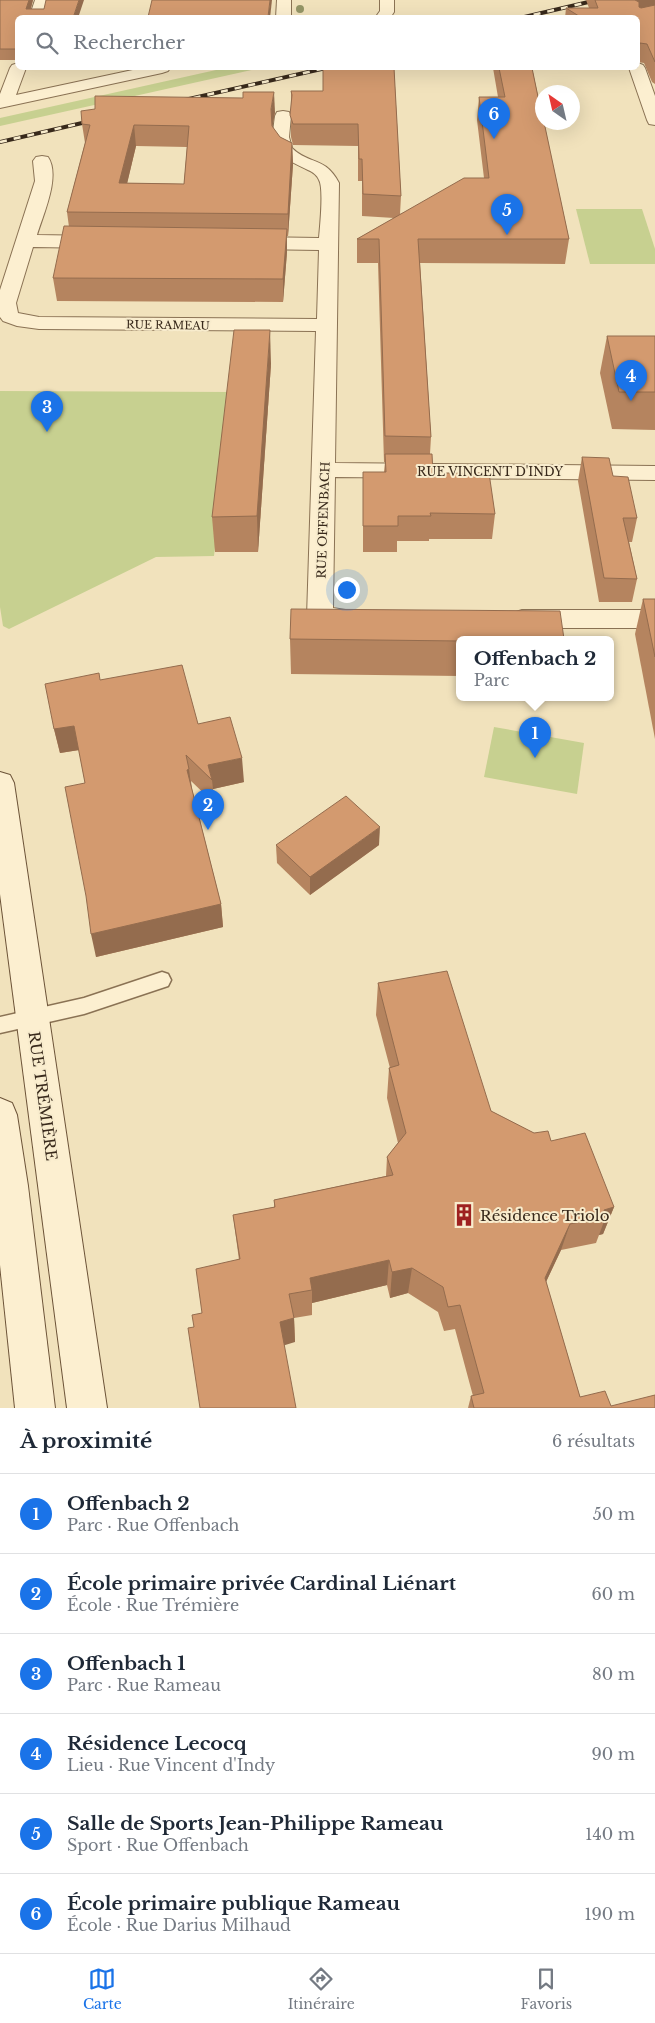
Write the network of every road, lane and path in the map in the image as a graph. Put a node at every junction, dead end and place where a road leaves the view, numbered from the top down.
1 (42, 0) edge
2 (284, 0) edge
3 (387, 0) edge
4 (37, 15) edge
5 (283, 15) edge
6 (384, 15) edge
7 (17, 70) edge
8 (153, 70) edge
9 (639, 70) edge
10 (2, 103) edge
11 (283, 116) dead end
12 (655, 120) edge
13 (42, 161) dead end
14 (25, 241) junction
15 (113, 242) edge
16 (231, 243) edge
17 (330, 244) junction
18 (5, 320) edge
19 (327, 325) junction
20 (325, 470) junction
21 (655, 473) edge
22 (368, 618) edge
23 (495, 618) edge
24 (655, 619) edge
25 (0, 783) edge
26 (162, 980) dead end
27 (32, 1018) junction
28 (0, 1025) edge
29 (0, 1115) edge
30 (35, 1408) edge
31 (87, 1408) edge

1 - 4 street
2 - 5 street
3 - 6 street
7 - 10 street
8 - 10 street
9 - 12 street
11 - 17 street, RUE OFFENBACH
13 - 14 street, RUE RAMEAU
14 - 15 street
14 - 18 street, RUE RAMEAU
16 - 17 street
17 - 19 street, RUE OFFENBACH
18 - 19 street, RUE RAMEAU
19 - 20 street, RUE OFFENBACH
20 - 21 street, RUE VINCENT D'INDY
20 - 22 street, RUE OFFENBACH
23 - 24 street
25 - 27 street, RUE TRÉMIÈRE
26 - 27 lane
27 - 28 lane
27 - 31 street, RUE TRÉMIÈRE
29 - 30 street

